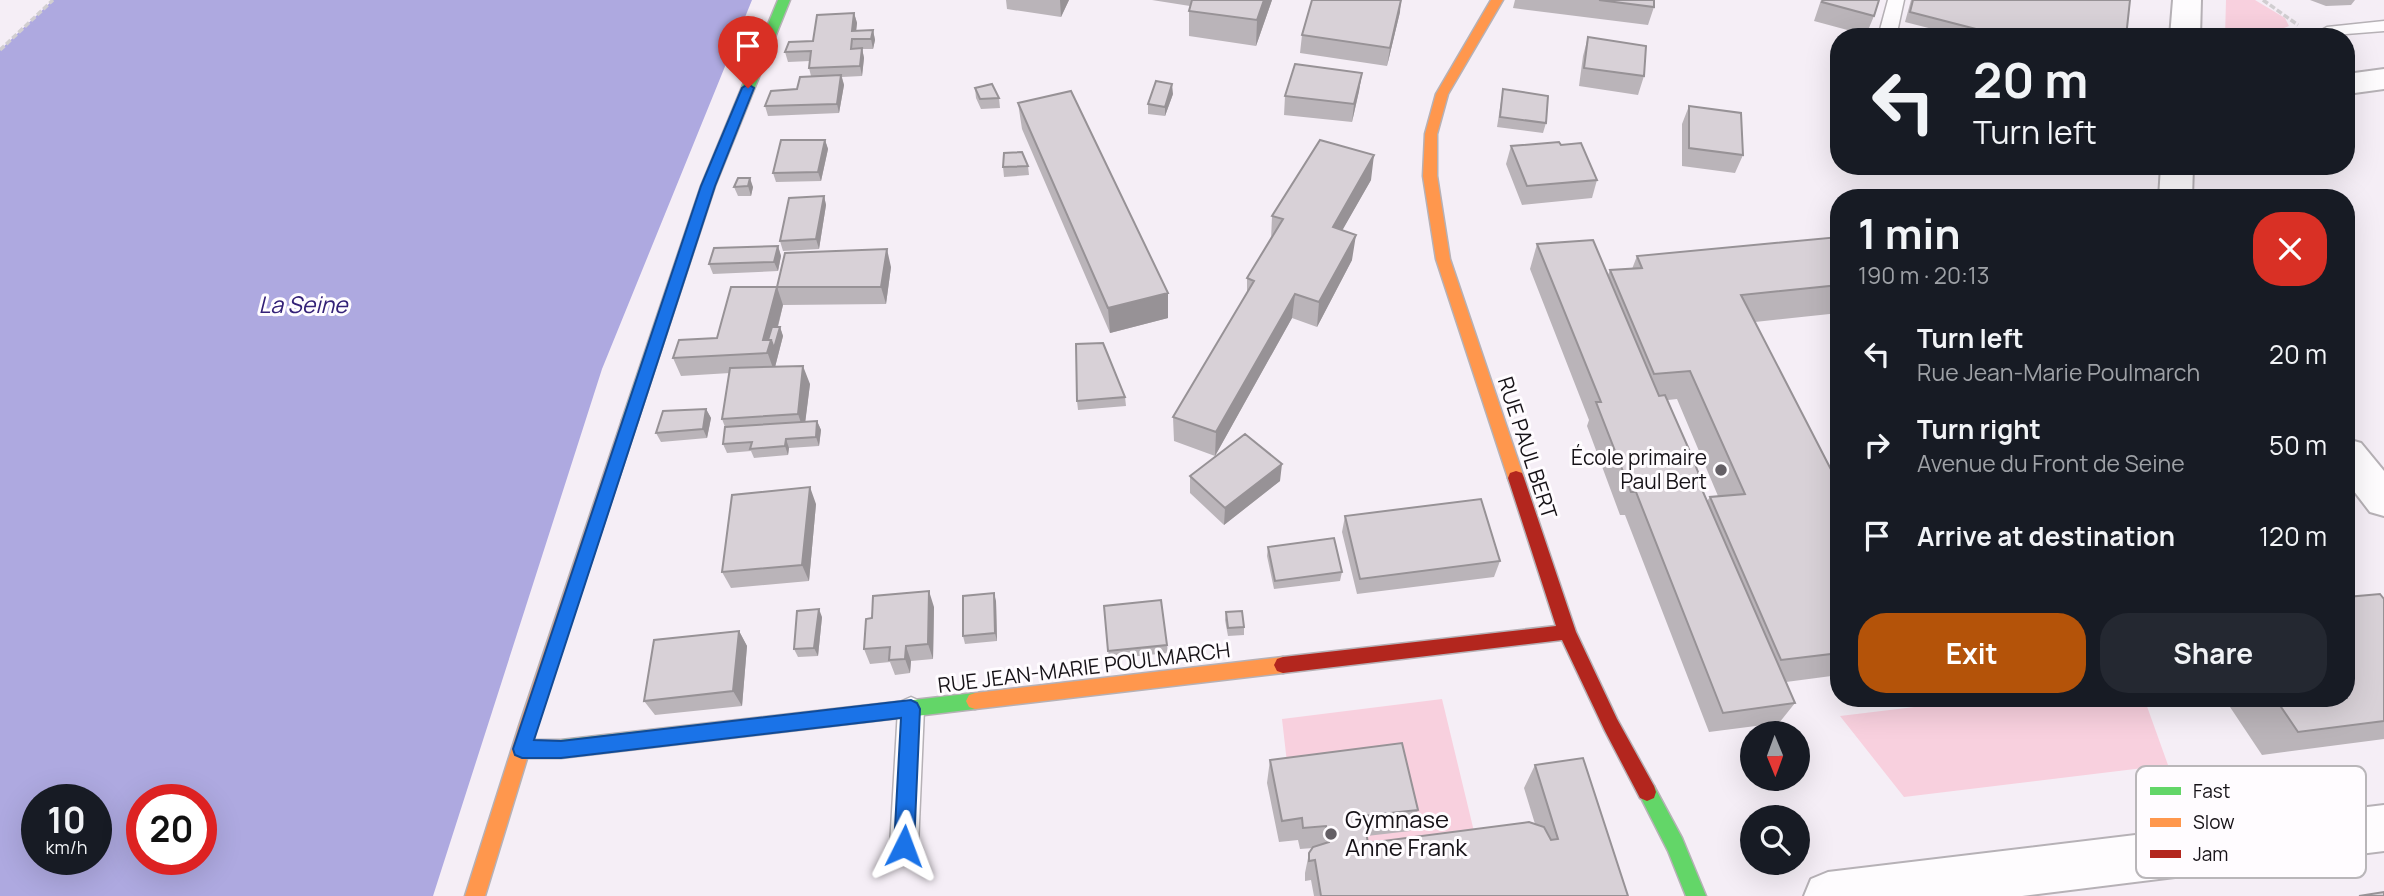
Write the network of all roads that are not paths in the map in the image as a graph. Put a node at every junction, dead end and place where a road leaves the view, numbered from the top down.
1 (784, 0) edge
2 (1497, 0) edge
3 (1896, 0) edge
4 (2187, 0) edge
5 (2384, 26) edge
6 (1888, 28) edge
7 (2185, 28) edge
8 (2355, 29) edge
9 (2384, 79) edge
10 (2355, 83) edge
11 (2355, 464) edge
12 (2384, 500) edge
13 (1567, 632) junction
14 (911, 709) junction
15 (522, 749) junction
16 (2384, 828) edge
17 (2366, 830) edge
18 (904, 846) dead end
19 (2136, 858) edge
20 (475, 896) edge
21 (1696, 896) edge
22 (1828, 896) edge

1 - 15 street
2 - 13 street, RUE PAUL BERT
3 - 6 lane
4 - 7 street
5 - 8 lane
9 - 10 street
11 - 12 street
13 - 14 street, RUE JEAN-MARIE POULMARCH
13 - 21 street, RUE PAUL BERT
14 - 15 street, RUE JEAN-MARIE POULMARCH
14 - 18 lane
15 - 20 street
16 - 17 street
19 - 22 street

